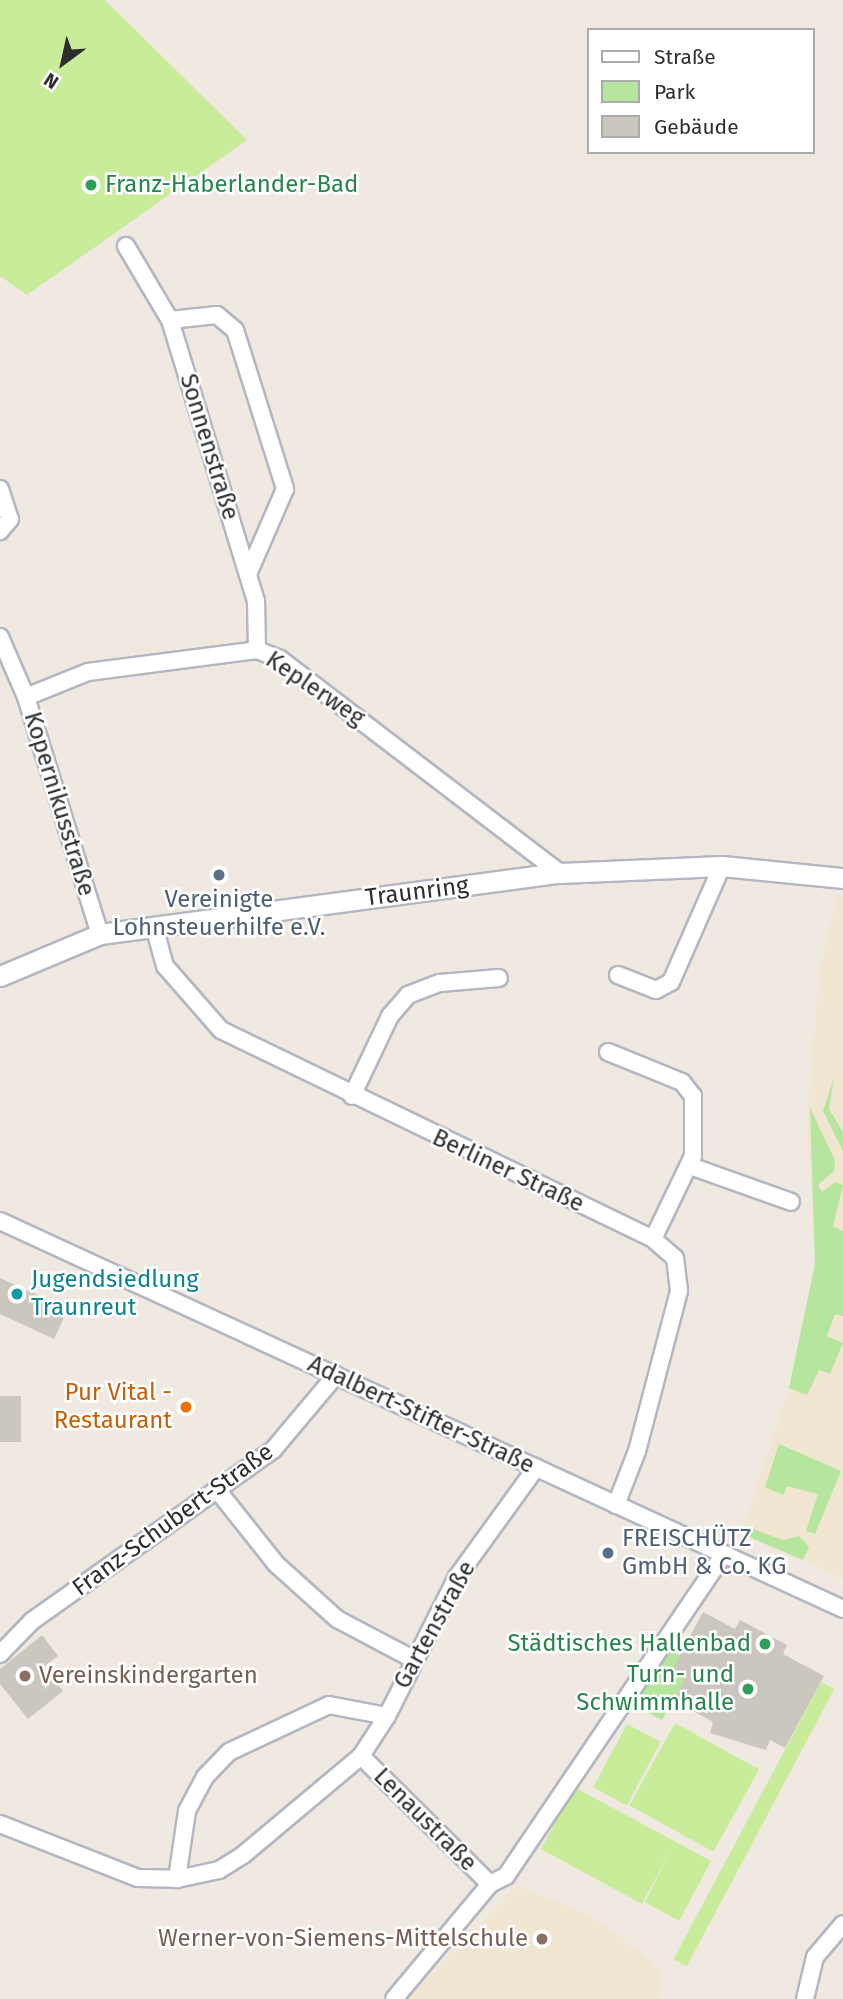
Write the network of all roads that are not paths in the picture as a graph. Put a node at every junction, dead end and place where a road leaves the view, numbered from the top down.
1 (126, 246) dead end
2 (170, 320) junction
3 (0, 489) edge
4 (0, 531) edge
5 (248, 574) junction
6 (0, 637) edge
7 (257, 650) junction
8 (26, 697) junction
9 (722, 866) junction
10 (560, 873) junction
11 (843, 878) edge
12 (154, 926) junction
13 (100, 934) junction
14 (618, 975) dead end
15 (0, 976) edge
16 (499, 978) dead end
17 (608, 1052) dead end
18 (352, 1096) junction
19 (690, 1166) junction
20 (791, 1202) dead end
21 (0, 1221) edge
22 (653, 1239) junction
23 (335, 1376) junction
24 (536, 1468) junction
25 (218, 1490) junction
26 (616, 1505) junction
27 (724, 1554) junction
28 (843, 1609) edge
29 (0, 1654) edge
30 (413, 1658) junction
31 (387, 1716) junction
32 (360, 1756) junction
33 (0, 1824) edge
34 (177, 1879) junction
35 (490, 1884) junction
36 (843, 1924) edge
37 (394, 1999) edge
38 (805, 1999) edge

1 - 2 street, Sonnenstraße
2 - 5 street, Sonnenstraße
2 - 5 street, Sonnenstraße
3 - 4 street
5 - 7 street, Sonnenstraße
6 - 8 street, Kopernikusstraße
7 - 8 street, Keplerweg
7 - 10 street, Keplerweg
8 - 13 street, Kopernikusstraße
9 - 10 street, Traunring
9 - 11 street, Traunring
9 - 14 street
10 - 12 street, Traunring
12 - 13 street, Traunring
12 - 18 street, Berliner Straße
13 - 15 street, Traunring
16 - 18 street
17 - 19 street
18 - 22 street, Berliner Straße
19 - 20 street
19 - 22 street
21 - 23 street, Adalbert-Stifter-Straße
22 - 26 street, Berliner Straße
23 - 24 street, Adalbert-Stifter-Straße
23 - 25 street, Franz-Schubert-Straße
24 - 26 street, Adalbert-Stifter-Straße
24 - 30 street, Gartenstraße
25 - 29 street, Franz-Schubert-Straße
25 - 30 street
26 - 27 street, Adalbert-Stifter-Straße
27 - 28 street, Adalbert-Stifter-Straße
27 - 35 street
30 - 31 street, Gartenstraße
31 - 32 street, Gartenstraße
31 - 34 street, Gartenstraße
32 - 34 street, Gartenstraße
32 - 35 street, Lenaustraße
33 - 34 street, Gartenstraße
35 - 37 street
36 - 38 street

